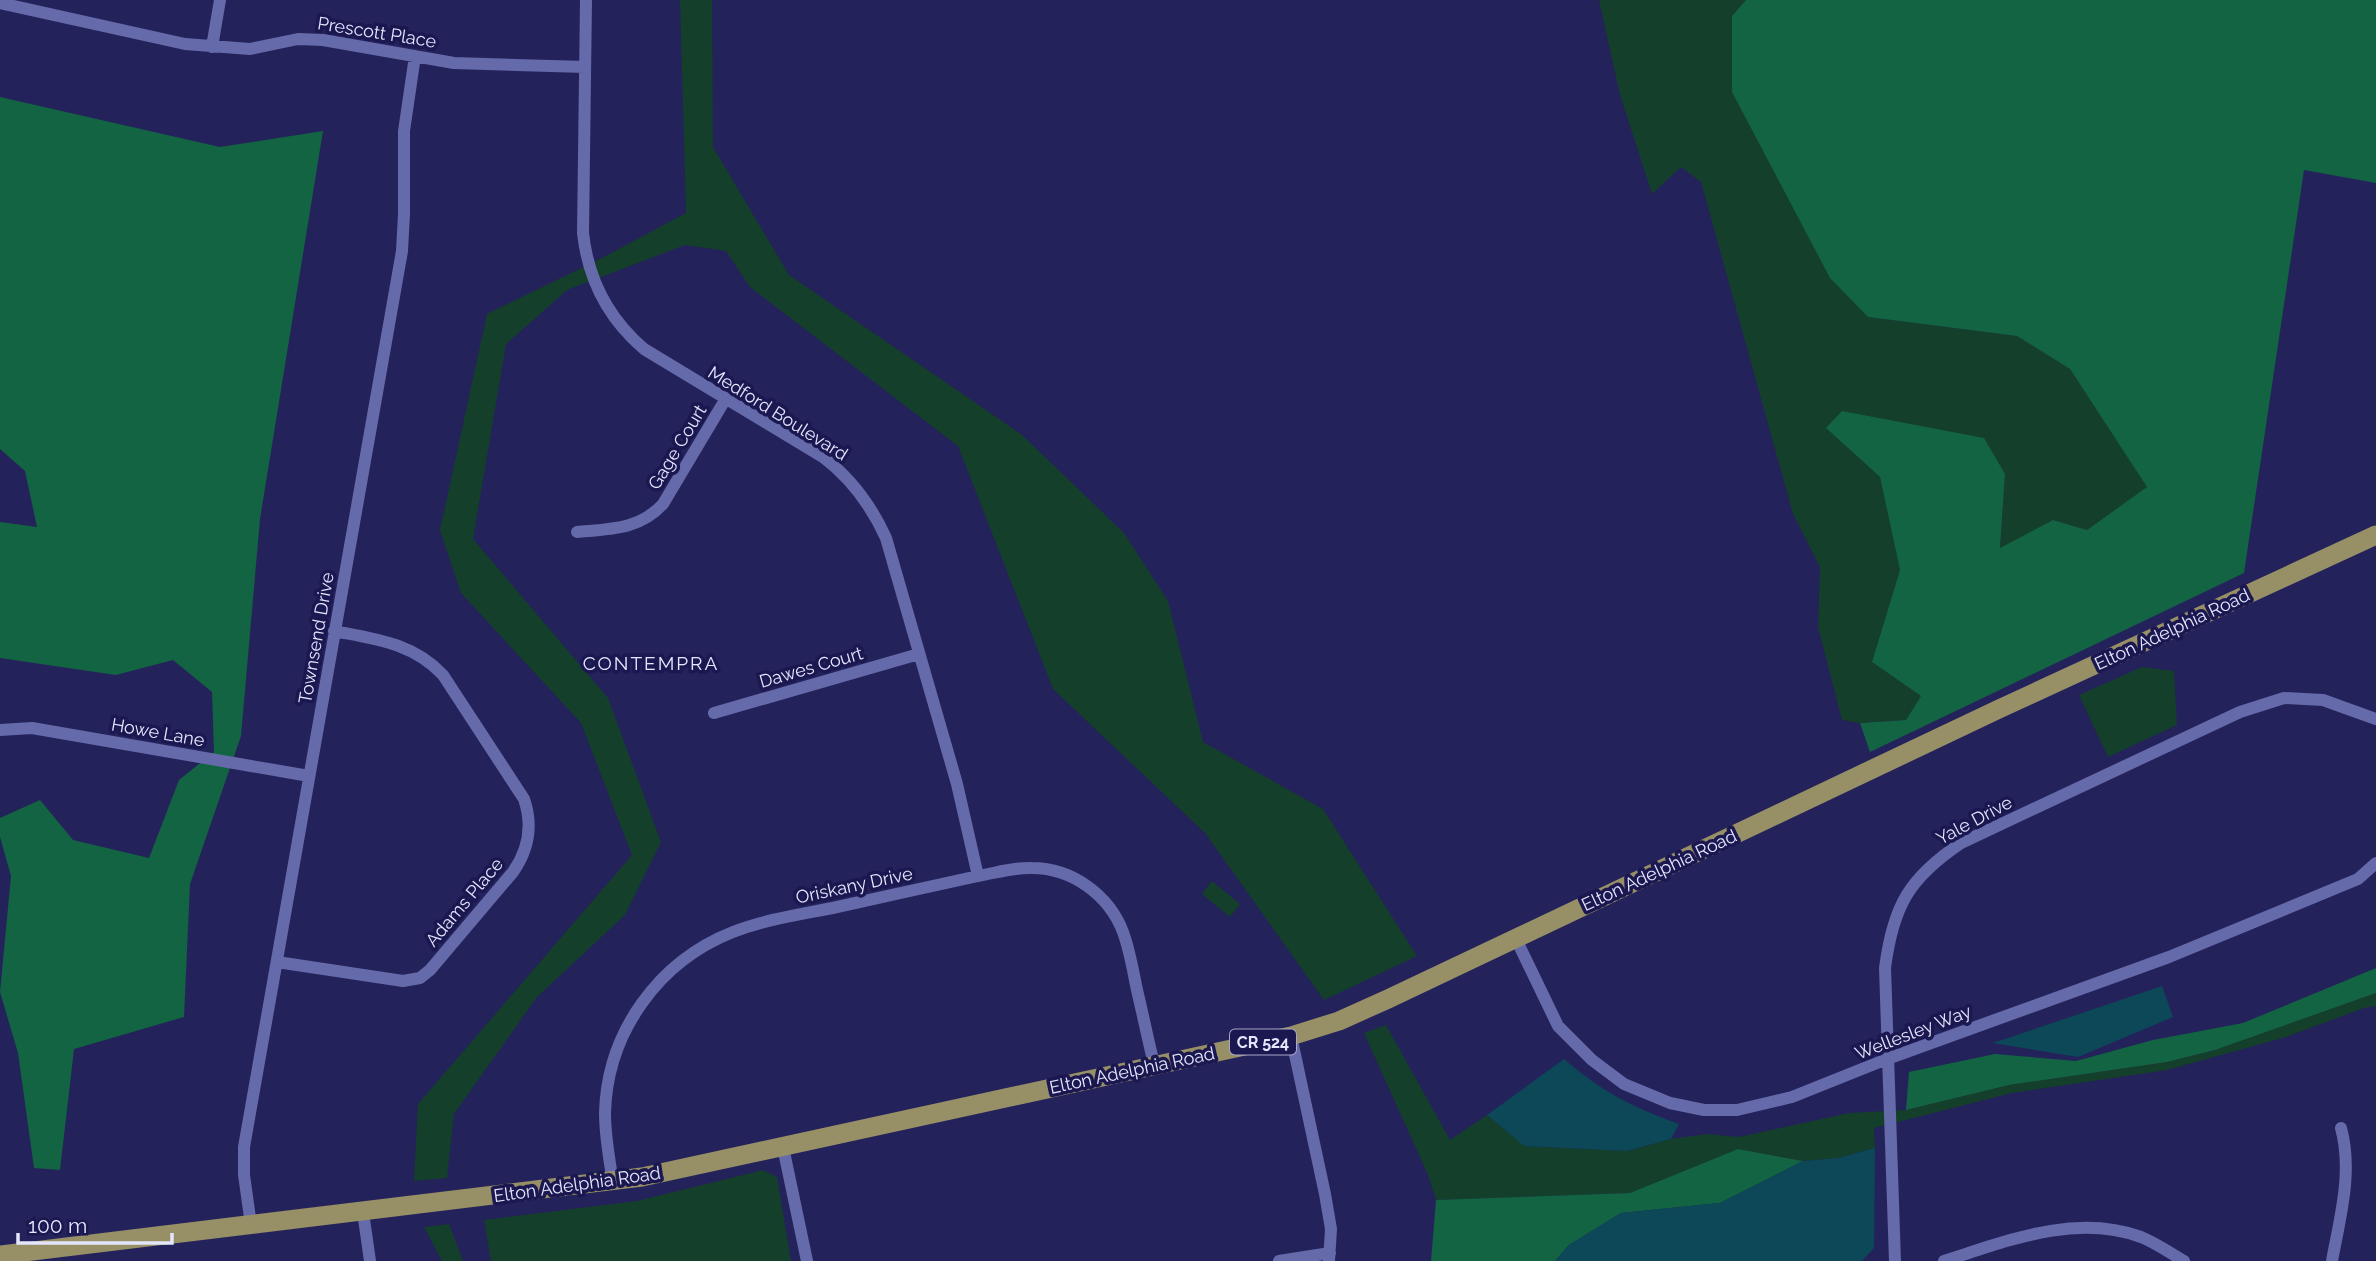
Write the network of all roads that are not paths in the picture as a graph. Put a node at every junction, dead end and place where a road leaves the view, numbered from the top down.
1 (220, 0) edge
2 (586, 0) edge
3 (0, 3) edge
4 (212, 47) junction
5 (415, 56) junction
6 (585, 67) junction
7 (725, 400) junction
8 (577, 532) dead end
9 (2376, 535) edge
10 (334, 631) junction
11 (919, 654) junction
12 (714, 713) dead end
13 (2376, 719) edge
14 (0, 730) edge
15 (309, 776) junction
16 (2376, 863) edge
17 (978, 876) junction
18 (1516, 939) junction
19 (276, 962) junction
20 (1291, 1036) junction
21 (1887, 1059) junction
22 (1154, 1064) junction
23 (2341, 1128) dead end
24 (783, 1147) junction
25 (613, 1182) junction
26 (363, 1212) junction
27 (251, 1225) junction
28 (0, 1255) edge
29 (1329, 1257) edge
30 (370, 1261) edge
31 (807, 1261) edge
32 (1279, 1261) edge
33 (1895, 1261) edge
34 (1944, 1261) edge
35 (2184, 1261) edge
36 (2332, 1261) edge

1 - 4 street
2 - 6 street, Medford Boulevard
3 - 4 street, Prescott Place
4 - 5 street, Prescott Place
5 - 6 street, Prescott Place
5 - 10 street, Townsend Drive
6 - 7 street, Medford Boulevard
7 - 8 street, Gage Court
7 - 11 street, Medford Boulevard
9 - 18 main road, Elton Adelphia Road / CR 524
10 - 15 street, Townsend Drive
10 - 19 street, Adams Place
11 - 12 street, Dawes Court
11 - 17 street, Medford Boulevard
13 - 21 street, Yale Drive
14 - 15 street, Howe Lane
15 - 19 street, Townsend Drive
16 - 21 street, Wellesley Way
17 - 22 street, Oriskany Drive
17 - 25 street, Oriskany Drive
18 - 20 main road, Elton Adelphia Road / CR 524
18 - 21 street, Wellesley Way
19 - 27 street, Townsend Drive
20 - 22 main road, Elton Adelphia Road / CR 524
20 - 29 street
21 - 33 street, Yale Drive
22 - 24 main road, Elton Adelphia Road / CR 524
23 - 36 street
24 - 25 main road, Elton Adelphia Road / CR 524
24 - 31 street
25 - 26 main road, Elton Adelphia Road / CR 524
26 - 27 main road, Elton Adelphia Road / CR 524
26 - 30 street
27 - 28 main road, Elton Adelphia Road / CR 524
29 - 32 street
34 - 35 street

